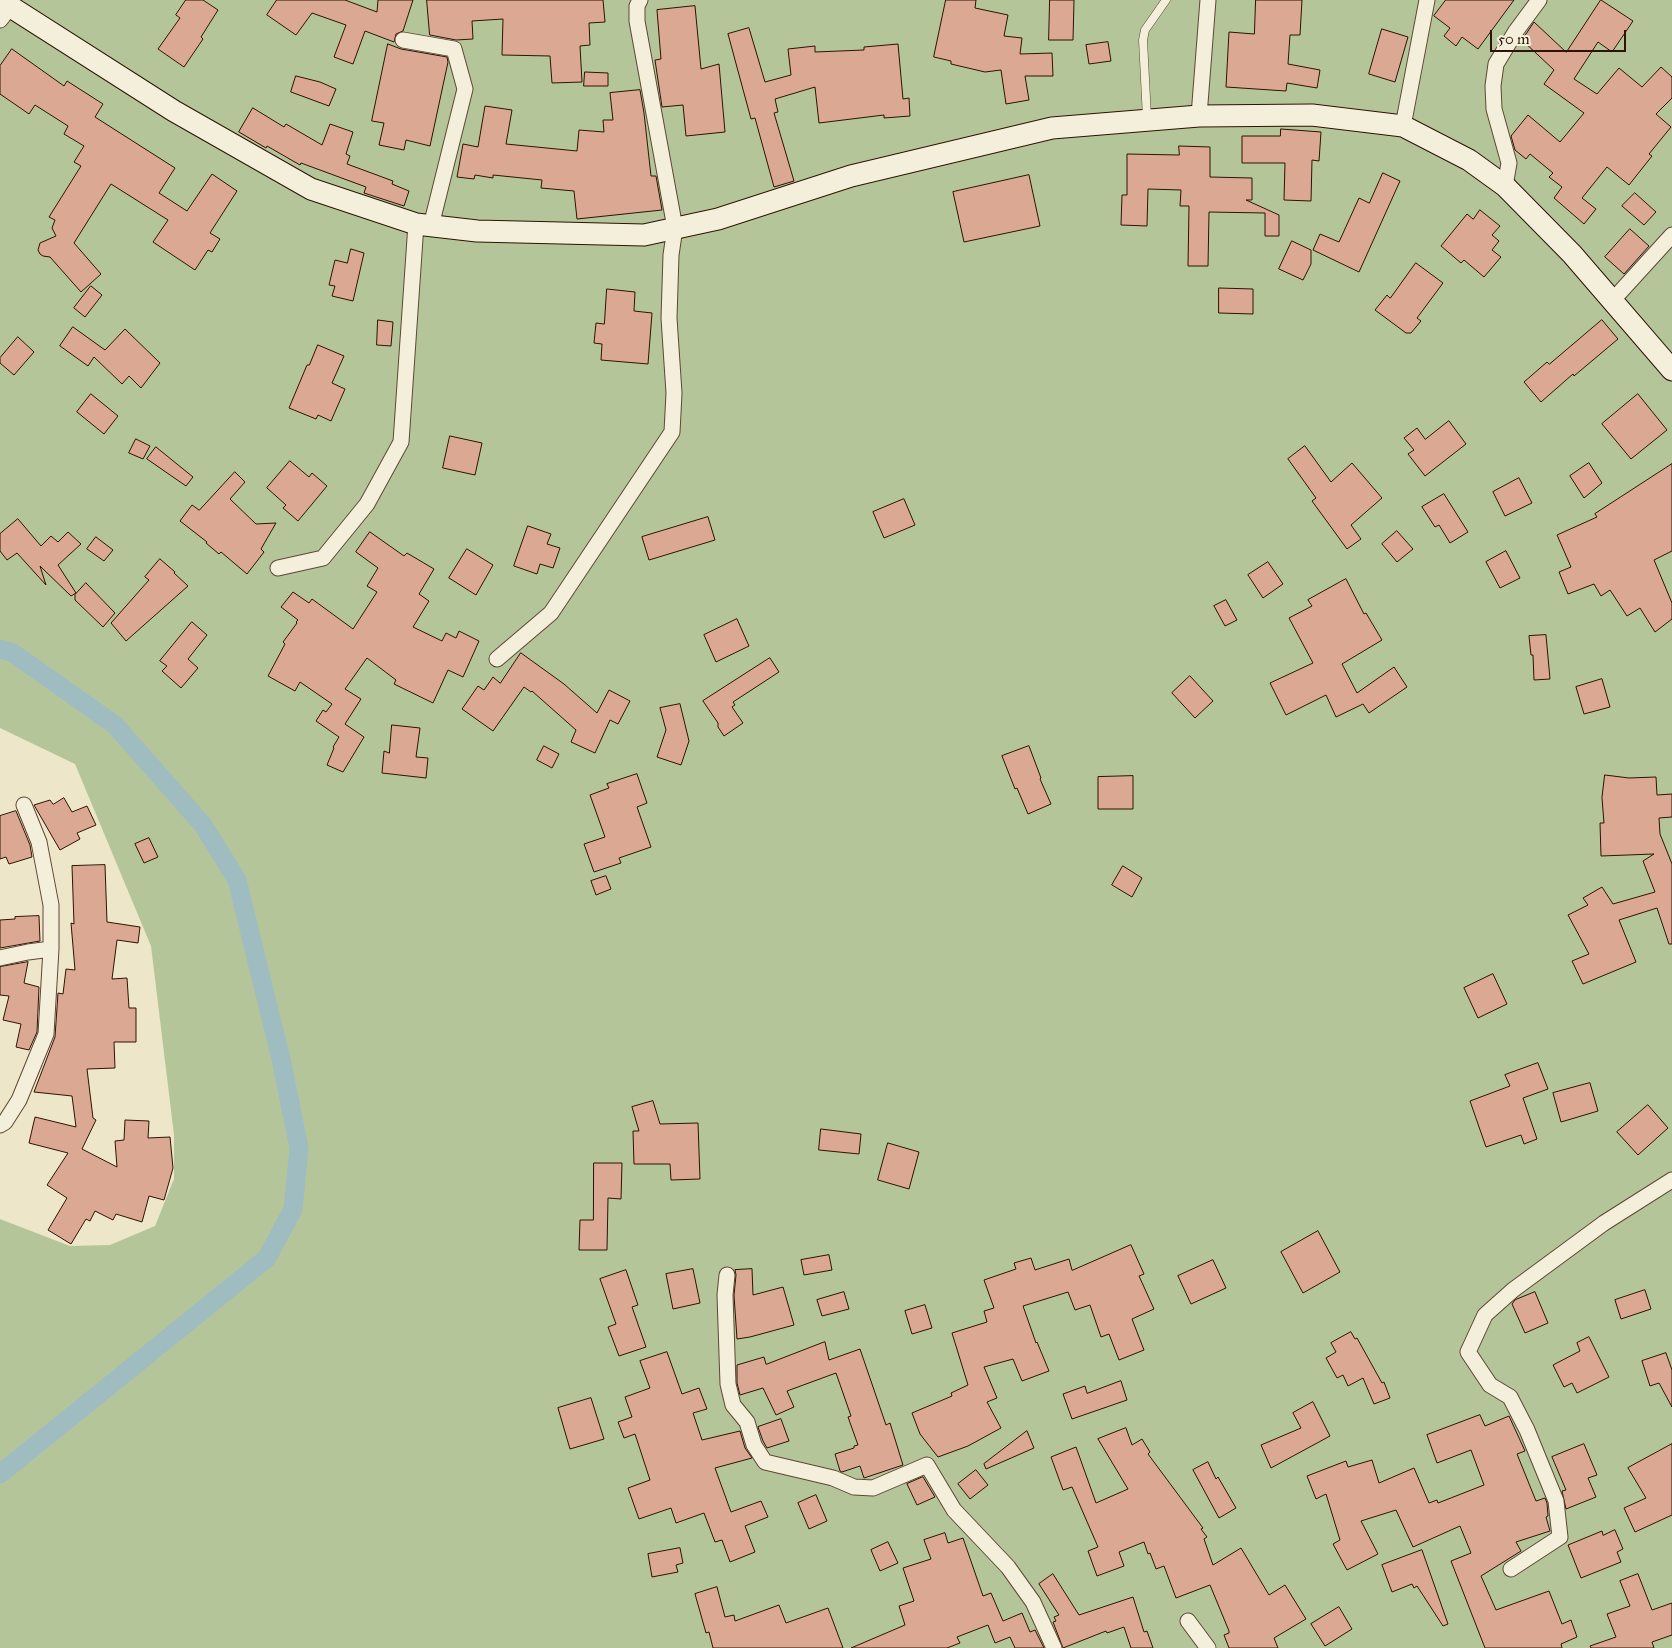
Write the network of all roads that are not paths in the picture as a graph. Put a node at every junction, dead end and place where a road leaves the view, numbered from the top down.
1 (640, 0) edge
2 (1166, 0) edge
3 (1208, 0) edge
4 (1427, 0) edge
5 (1540, 0) edge
6 (4, 9) edge
7 (403, 40) dead end
8 (1199, 116) junction
9 (1148, 120) junction
10 (1403, 126) junction
11 (1505, 186) junction
12 (424, 225) junction
13 (675, 228) junction
14 (1672, 234) edge
15 (1612, 301) junction
16 (1672, 370) edge
17 (278, 568) dead end
18 (497, 659) dead end
19 (24, 805) dead end
20 (51, 949) junction
21 (0, 958) edge
22 (0, 1125) edge
23 (1672, 1180) edge
24 (727, 1275) dead end
25 (1511, 1569) dead end
26 (1188, 1621) dead end
27 (1054, 1648) edge
28 (1208, 1648) edge

1 - 13 street
2 - 9 lane
3 - 8 street
4 - 10 street
5 - 11 street
6 - 12 street
7 - 12 street
8 - 9 street
8 - 10 street
9 - 13 street
10 - 11 street
11 - 15 street
12 - 13 street
12 - 17 street
13 - 18 street
14 - 15 street
15 - 16 street
19 - 20 street
20 - 21 street
20 - 22 street
23 - 25 street
24 - 27 street
26 - 28 street

